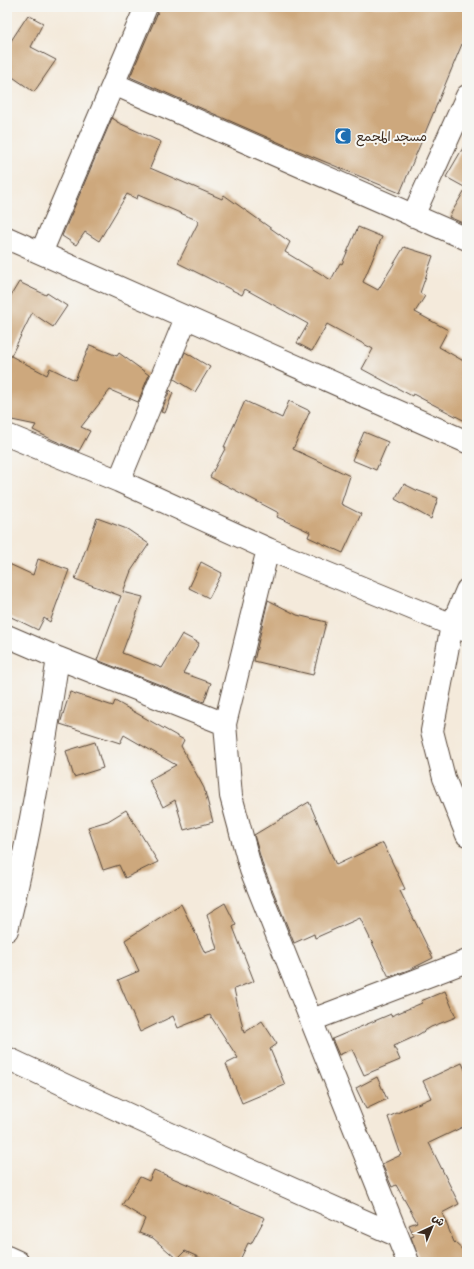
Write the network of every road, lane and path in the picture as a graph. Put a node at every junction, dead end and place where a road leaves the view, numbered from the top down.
1 (146, 7) edge
2 (114, 84) junction
3 (467, 96) edge
4 (413, 216) junction
5 (7, 238) edge
6 (467, 239) edge
7 (41, 253) junction
8 (186, 318) junction
9 (7, 435) edge
10 (467, 442) edge
11 (119, 481) junction
12 (268, 549) junction
13 (467, 590) edge
14 (460, 628) edge
15 (7, 636) edge
16 (58, 658) junction
17 (225, 724) junction
18 (467, 835) edge
19 (7, 930) edge
20 (467, 961) edge
21 (312, 1020) junction
22 (7, 1058) edge
23 (396, 1236) junction
24 (7, 1257) edge
25 (18, 1262) edge
26 (408, 1262) edge

1 - 2 street
2 - 4 street
2 - 7 street
3 - 4 street
4 - 6 street
5 - 7 street
7 - 8 street
8 - 10 street
8 - 11 street
9 - 11 street
11 - 12 street
12 - 14 street
12 - 17 street
13 - 14 street
14 - 18 street
15 - 16 street
16 - 17 street
16 - 19 street
17 - 21 street
20 - 21 street
21 - 23 street
22 - 23 street
23 - 26 street
24 - 25 street

